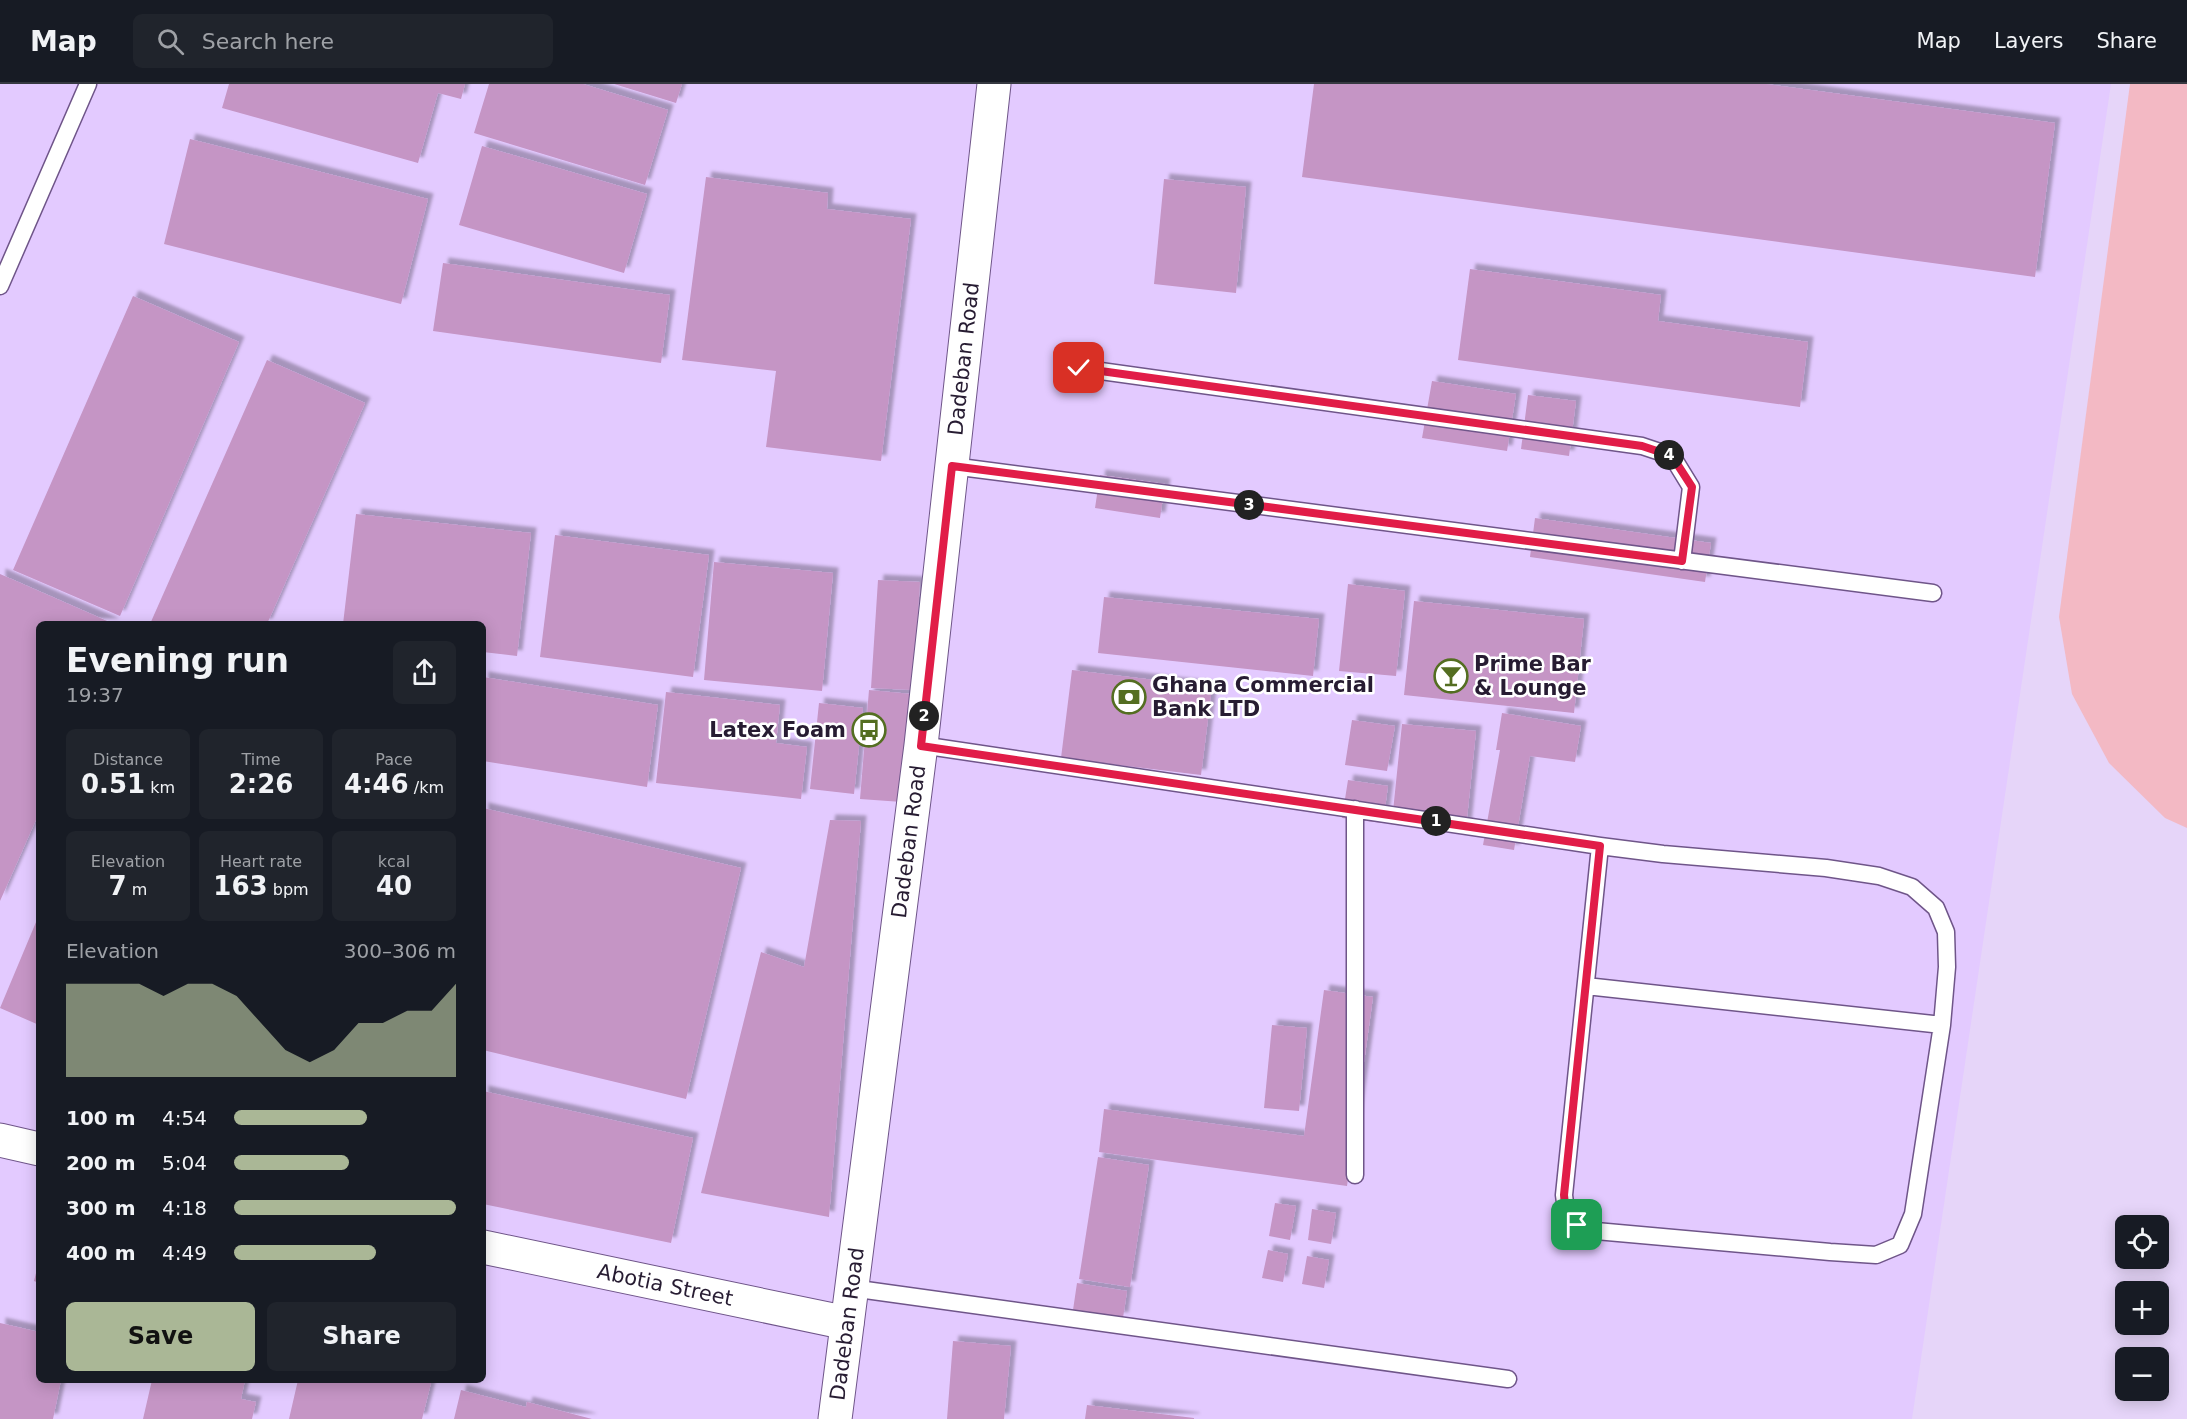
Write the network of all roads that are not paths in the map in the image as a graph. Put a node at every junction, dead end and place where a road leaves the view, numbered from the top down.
1 (88, 84) edge
2 (994, 84) edge
3 (0, 286) edge
4 (1079, 368) dead end
5 (952, 466) junction
6 (1682, 561) junction
7 (1933, 593) dead end
8 (921, 746) junction
9 (1355, 809) junction
10 (1600, 846) junction
11 (1586, 986) junction
12 (1942, 1025) junction
13 (0, 1140) edge
14 (36, 1148) edge
15 (1355, 1175) dead end
16 (486, 1247) edge
17 (851, 1288) junction
18 (847, 1323) junction
19 (1508, 1379) dead end
20 (835, 1419) edge

1 - 3 lane
2 - 5 street, Dadeban Road
4 - 6 lane
5 - 6 lane
5 - 8 street, Dadeban Road
6 - 7 lane
8 - 9 lane
8 - 17 street, Dadeban Road
9 - 10 lane
9 - 15 lane
10 - 11 lane
10 - 12 lane
11 - 12 lane
11 - 12 lane
13 - 14 street
16 - 18 street, Abotia Street
17 - 18 street, Dadeban Road
17 - 19 lane
18 - 20 street, Dadeban Road

